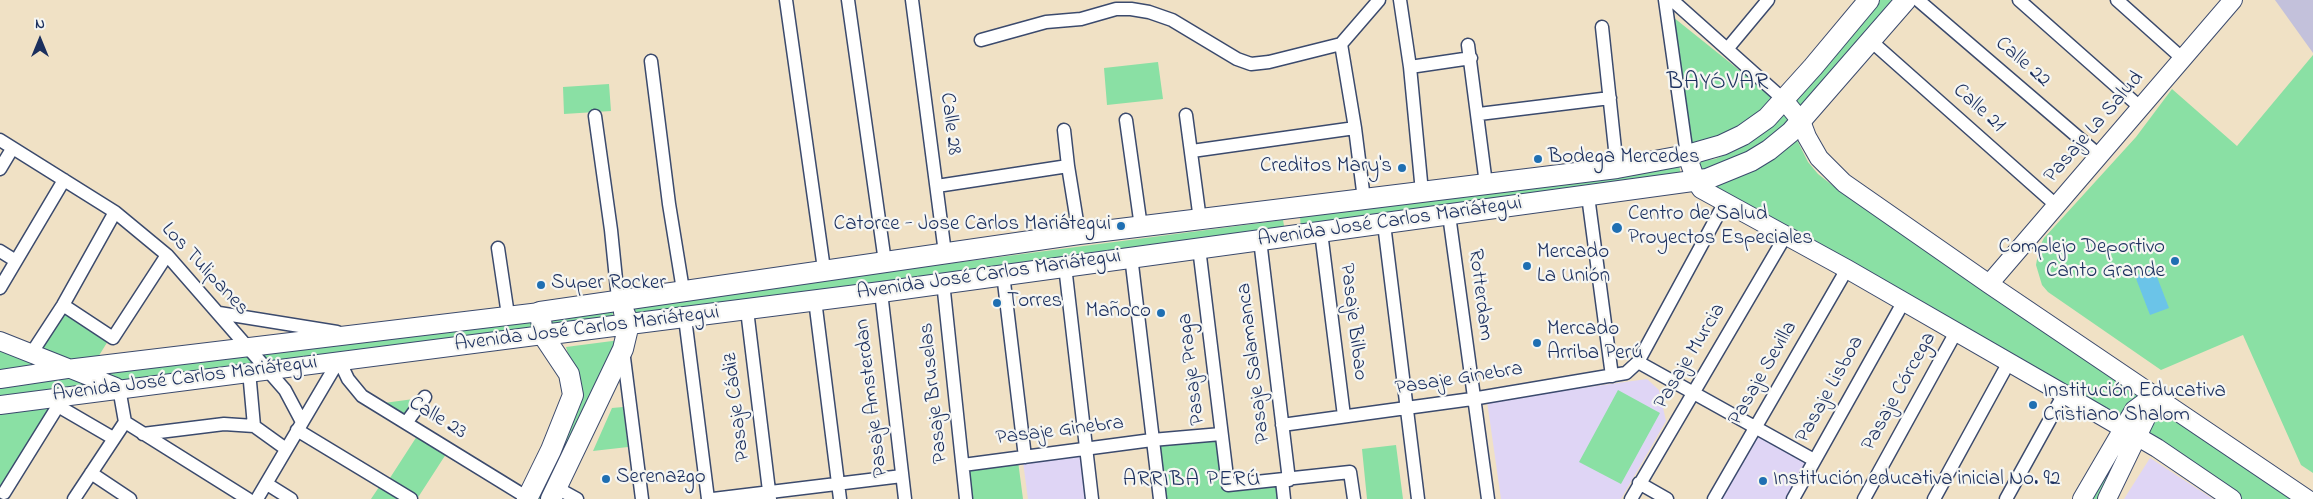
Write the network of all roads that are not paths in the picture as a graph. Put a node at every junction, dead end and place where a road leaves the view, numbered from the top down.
1 (786, 0) edge
2 (848, 0) edge
3 (912, 0) edge
4 (1379, 0) edge
5 (1400, 0) edge
6 (1665, 0) edge
7 (1672, 0) edge
8 (1768, 0) edge
9 (1869, 0) edge
10 (1906, 0) edge
11 (1918, 0) edge
12 (2019, 0) edge
13 (2117, 0) edge
14 (2227, 2) edge
15 (1602, 27) dead end
16 (982, 40) dead end
17 (1872, 41) junction
18 (1341, 44) junction
19 (1468, 45) dead end
20 (1728, 48) junction
21 (1471, 58) junction
22 (2184, 59) junction
23 (651, 61) dead end
24 (1410, 67) junction
25 (1610, 98) junction
26 (1783, 99) junction
27 (2141, 108) junction
28 (1479, 114) junction
29 (1186, 115) dead end
30 (595, 116) dead end
31 (1126, 120) dead end
32 (1801, 121) junction
33 (1355, 128) junction
34 (1064, 130) dead end
35 (0, 140) edge
36 (12, 149) junction
37 (1192, 150) junction
38 (1688, 156) junction
39 (2100, 156) junction
40 (1068, 166) junction
41 (1617, 168) junction
42 (0, 169) edge
43 (64, 180) junction
44 (1696, 181) junction
45 (1486, 184) junction
46 (937, 186) junction
47 (1422, 192) junction
48 (1588, 196) junction
49 (1364, 199) junction
50 (1725, 202) junction
51 (2057, 206) junction
52 (1291, 208) junction
53 (115, 212) junction
54 (1449, 215) junction
55 (1200, 220) junction
56 (1384, 224) junction
57 (1142, 227) junction
58 (1321, 232) junction
59 (1079, 234) junction
60 (1295, 235) junction
61 (1786, 235) junction
62 (1260, 240) junction
63 (498, 248) dead end
64 (1199, 248) junction
65 (0, 251) edge
66 (945, 253) junction
67 (167, 255) junction
68 (1131, 256) junction
69 (16, 261) junction
70 (884, 262) junction
71 (1065, 266) junction
72 (1847, 268) junction
73 (824, 270) junction
74 (1003, 274) junction
75 (943, 282) junction
76 (1989, 284) junction
77 (0, 288) edge
78 (683, 290) junction
79 (881, 292) junction
80 (618, 299) junction
81 (815, 300) junction
82 (1904, 301) junction
83 (63, 306) junction
84 (747, 310) junction
85 (540, 312) junction
86 (219, 313) junction
87 (508, 315) junction
88 (685, 318) junction
89 (629, 324) junction
90 (1956, 332) junction
91 (352, 335) junction
92 (543, 335) junction
93 (0, 341) edge
94 (247, 347) junction
95 (623, 349) junction
96 (31, 354) junction
97 (340, 360) junction
98 (1638, 362) junction
99 (2009, 362) junction
100 (67, 368) junction
101 (258, 370) junction
102 (1612, 376) junction
103 (0, 379) edge
104 (119, 388) junction
105 (1693, 393) junction
106 (2064, 394) junction
107 (425, 396) dead end
108 (2150, 397) junction
109 (1472, 399) junction
110 (58, 401) junction
111 (0, 405) edge
112 (1406, 409) junction
113 (1344, 416) junction
114 (125, 422) junction
115 (406, 423) junction
116 (1282, 425) junction
117 (254, 426) junction
118 (299, 426) junction
119 (1756, 428) junction
120 (2123, 428) junction
121 (144, 434) junction
122 (1222, 434) junction
123 (114, 438) junction
124 (2138, 438) junction
125 (1152, 440) junction
126 (286, 449) junction
127 (1086, 450) junction
128 (1025, 457) junction
129 (1814, 460) junction
130 (963, 464) junction
131 (92, 473) junction
132 (902, 476) junction
133 (1286, 480) junction
134 (1639, 483) junction
135 (267, 484) junction
136 (838, 484) junction
137 (6, 494) edge
138 (554, 494) edge
139 (769, 496) edge
140 (1869, 497) edge
141 (528, 498) edge
142 (74, 499) edge
143 (130, 499) edge
144 (248, 499) edge
145 (257, 499) edge
146 (291, 499) edge
147 (411, 499) edge
148 (577, 499) edge
149 (642, 499) edge
150 (708, 499) edge
151 (713, 499) edge
152 (840, 499) edge
153 (905, 499) edge
154 (966, 499) edge
155 (1092, 499) edge
156 (1160, 499) edge
157 (1284, 499) edge
158 (1354, 499) edge
159 (1418, 499) edge
160 (1488, 499) edge
161 (1630, 499) edge
162 (1667, 499) edge
163 (1714, 499) edge
164 (1793, 499) edge
165 (1934, 499) edge
166 (2006, 499) edge
167 (2082, 499) edge
168 (2107, 499) edge
169 (2232, 499) edge
170 (2307, 499) edge

1 - 73 street
2 - 70 street
3 - 46 street, Calle 28
4 - 18 street
5 - 24 street
6 - 38 street
7 - 20 street
8 - 20 street
9 - 26 main road, Avenida José Carlos Mariátegui
10 - 17 main road, Avenida José Carlos Mariátegui
11 - 39 street, Calle 22
12 - 27 street
13 - 22 street
14 - 22 main road, Pasaje La Salud
15 - 25 street
16 - 18 street
17 - 32 main road, Avenida José Carlos Mariátegui
17 - 51 street, Calle 21
18 - 33 street
19 - 21 street
20 - 26 street
21 - 24 street
21 - 28 street
22 - 27 main road, Pasaje La Salud
23 - 78 street
24 - 47 street
25 - 28 street
25 - 41 street
26 - 32 main road
26 - 38 main road, Avenida José Carlos Mariátegui
27 - 39 main road, Pasaje La Salud
28 - 45 street
29 - 37 street
30 - 80 street
31 - 57 street
32 - 44 main road, Avenida José Carlos Mariátegui
32 - 76 main road
33 - 37 street
33 - 49 street
34 - 40 street
35 - 36 street, Los Tulipanes
36 - 42 street
36 - 43 street, Los Tulipanes
37 - 55 street
38 - 41 main road, Avenida José Carlos Mariátegui
38 - 44 main road
39 - 51 main road, Pasaje La Salud
40 - 46 street
40 - 59 street
41 - 45 main road, Avenida José Carlos Mariátegui
43 - 53 street, Los Tulipanes
43 - 69 street
44 - 48 main road, Avenida José Carlos Mariátegui
44 - 50 main road
45 - 47 main road, Avenida José Carlos Mariátegui
46 - 66 street, Calle 28
47 - 49 main road, Avenida José Carlos Mariátegui
48 - 54 main road, Avenida José Carlos Mariátegui
48 - 102 street
49 - 52 main road, Avenida José Carlos Mariátegui
50 - 61 main road
50 - 98 street
51 - 76 main road, Pasaje La Salud
52 - 55 main road, Avenida José Carlos Mariátegui
52 - 60 main road
53 - 67 street, Los Tulipanes
53 - 83 street
54 - 56 main road, Avenida José Carlos Mariátegui
54 - 109 street, Rotterdam
55 - 57 main road, Avenida José Carlos Mariátegui
56 - 58 main road, Avenida José Carlos Mariátegui
56 - 112 street
57 - 59 main road, Avenida José Carlos Mariátegui
58 - 60 main road, Avenida José Carlos Mariátegui
58 - 113 street, Pasaje Bilbao
59 - 66 main road, Avenida José Carlos Mariátegui
60 - 62 main road, Avenida José Carlos Mariátegui
61 - 72 main road
61 - 105 street, Pasaje Murcia
62 - 64 main road, Avenida José Carlos Mariátegui
62 - 116 street, Pasaje Salamanca
63 - 87 street
64 - 68 main road, Avenida José Carlos Mariátegui
64 - 122 street, Pasaje Praga
65 - 69 street
66 - 70 main road, Avenida José Carlos Mariátegui
67 - 83 street
67 - 86 street, Los Tulipanes
68 - 71 main road, Avenida José Carlos Mariátegui
68 - 125 street
69 - 77 street
70 - 73 main road, Avenida José Carlos Mariátegui
71 - 74 main road, Avenida José Carlos Mariátegui
71 - 127 street
72 - 82 main road
72 - 119 street, Pasaje Sevilla
73 - 78 main road, Avenida José Carlos Mariátegui
74 - 75 main road, Avenida José Carlos Mariátegui
74 - 128 street
75 - 79 main road, Avenida José Carlos Mariátegui
75 - 130 street, Pasaje Bruselas
76 - 108 main road
78 - 80 main road, Avenida José Carlos Mariátegui
79 - 81 main road, Avenida José Carlos Mariátegui
79 - 132 street, Pasaje Amsterdan
80 - 85 main road, Avenida José Carlos Mariátegui
80 - 89 main road
81 - 84 main road, Avenida José Carlos Mariátegui
81 - 136 street
82 - 90 main road
82 - 129 street, Pasaje Lisboa
83 - 96 street
84 - 88 main road, Avenida José Carlos Mariátegui
84 - 139 street, Pasaje Cádiz
85 - 87 main road, Avenida José Carlos Mariátegui
85 - 92 main road
86 - 91 street
86 - 94 street, Los Tulipanes
87 - 91 main road, Avenida José Carlos Mariátegui
88 - 89 main road, Avenida José Carlos Mariátegui
88 - 150 street
89 - 92 main road, Avenida José Carlos Mariátegui
89 - 95 main road
90 - 99 main road
90 - 140 street, Pasaje Córcega
91 - 94 main road, Avenida José Carlos Mariátegui
92 - 97 main road, Avenida José Carlos Mariátegui
92 - 141 main road
93 - 96 main road
94 - 100 main road, Avenida José Carlos Mariátegui
94 - 101 street, Los Tulipanes
95 - 138 main road
95 - 149 street
96 - 100 main road
97 - 101 main road, Avenida José Carlos Mariátegui
97 - 115 street, Calle 23
97 - 118 street
98 - 102 street, Pasaje Ginebra
98 - 105 street
99 - 106 main road
99 - 165 street
100 - 103 main road, Avenida José Carlos Mariátegui
100 - 104 main road
101 - 104 main road, Avenida José Carlos Mariátegui
101 - 117 street
101 - 118 street, Los Tulipanes
102 - 109 street, Pasaje Ginebra
104 - 110 main road, Avenida José Carlos Mariátegui
104 - 114 street
105 - 119 street
105 - 134 street, Pasaje Murcia
106 - 120 main road
106 - 166 street
107 - 115 street
108 - 120 main road
108 - 124 main road
108 - 170 main road
109 - 112 street, Pasaje Ginebra
109 - 160 street, Rotterdam
110 - 111 main road, Avenida José Carlos Mariátegui
110 - 123 street
110 - 137 street
112 - 113 street, Pasaje Ginebra
112 - 159 street
113 - 116 street, Pasaje Ginebra
114 - 121 street
114 - 123 street
115 - 141 street, Calle 23
116 - 133 street, Pasaje Salamanca
117 - 121 street
117 - 126 street
118 - 126 street
118 - 147 street
119 - 129 street
119 - 163 street, Pasaje Sevilla
120 - 124 main road
120 - 167 main road
121 - 144 street
122 - 125 street, Pasaje Ginebra
122 - 133 street, Pasaje Praga
123 - 131 street
124 - 168 main road
124 - 169 main road
125 - 127 street, Pasaje Ginebra
125 - 156 street
126 - 135 street
127 - 128 street, Pasaje Ginebra
127 - 155 street
128 - 130 street, Pasaje Ginebra
129 - 164 street, Pasaje Lisboa
130 - 154 street, Pasaje Bruselas
131 - 142 street
131 - 143 street
132 - 136 street
132 - 153 street, Pasaje Amsterdan
133 - 157 street, Pasaje Salamanca
133 - 158 street
134 - 161 street, Pasaje Murcia
134 - 162 street
135 - 145 street
135 - 146 street
136 - 139 street
136 - 152 street
138 - 148 street
139 - 151 street

